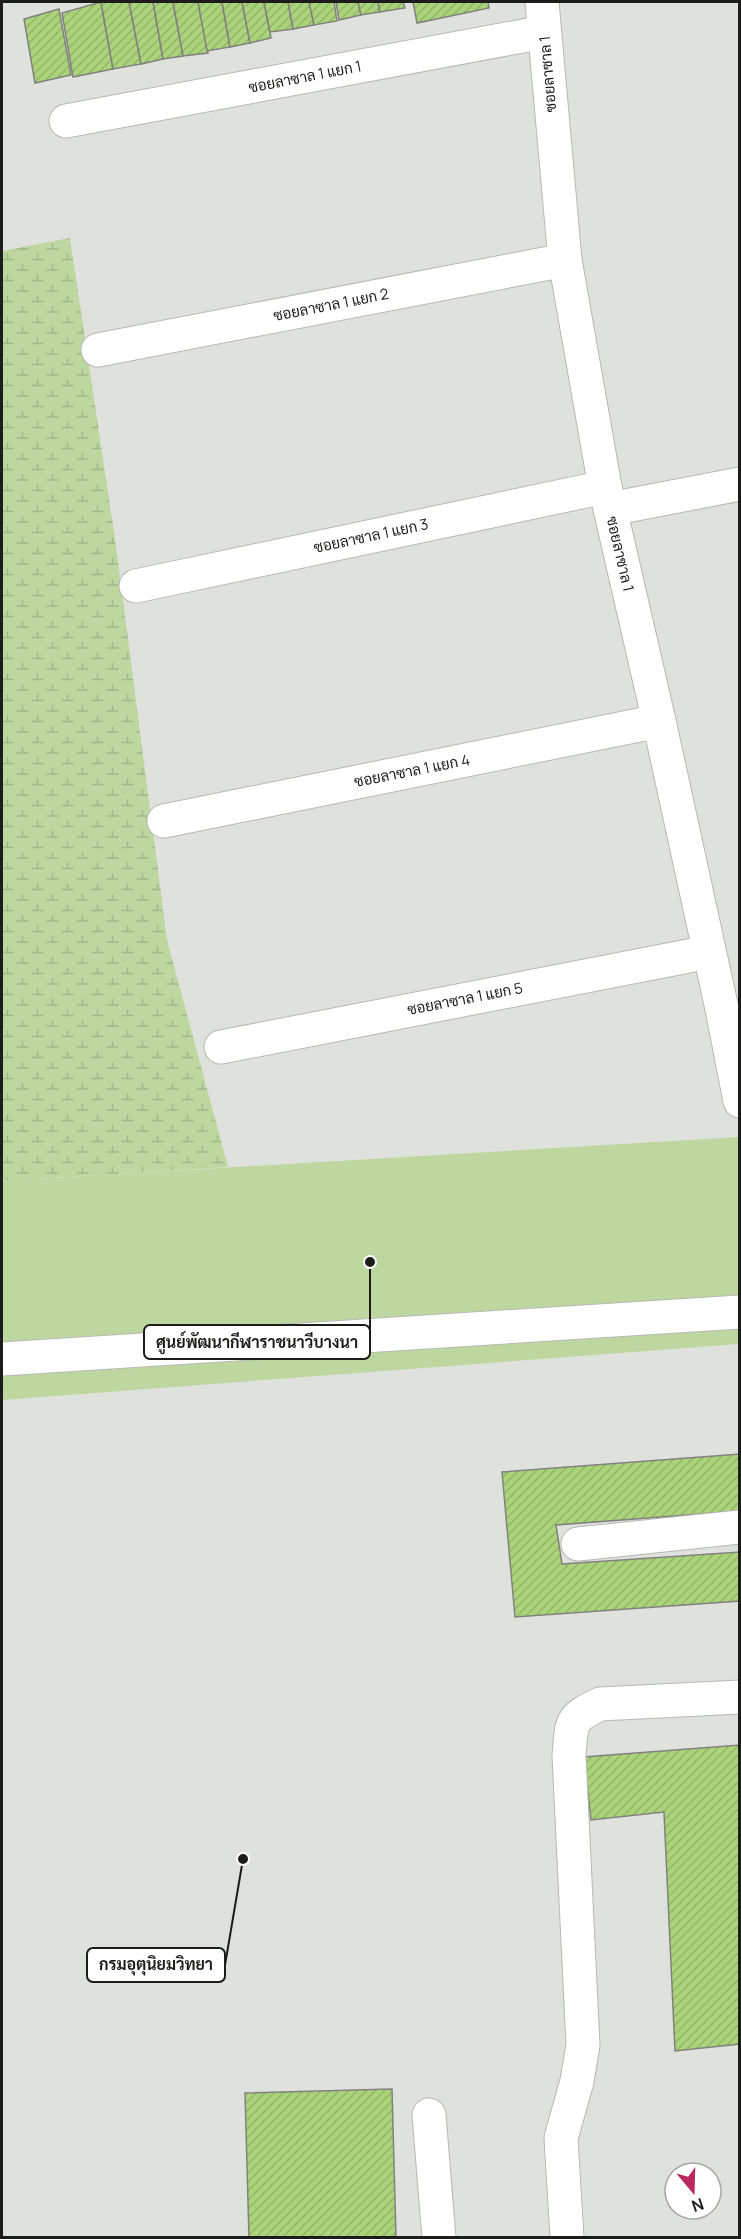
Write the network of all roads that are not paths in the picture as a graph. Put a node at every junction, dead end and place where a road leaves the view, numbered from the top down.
1 (543, 17) edge
2 (66, 121) dead end
3 (565, 260) junction
4 (98, 350) dead end
5 (740, 484) edge
6 (607, 498) junction
7 (136, 586) dead end
8 (659, 721) junction
9 (164, 821) dead end
10 (709, 952) junction
11 (221, 1047) dead end
12 (740, 1101) edge
13 (740, 1312) edge
14 (2, 1359) edge
15 (740, 1527) edge
16 (578, 1544) dead end
17 (740, 1697) edge
18 (429, 2115) dead end
19 (440, 2238) edge
20 (567, 2238) edge

1 - 2 street, ซอยลาซาล 1 แยก 1
1 - 3 street, ซอยลาซาล 1
3 - 4 street, ซอยลาซาล 1 แยก 2
3 - 6 street, ซอยลาซาล 1
5 - 6 street, ซอยลาซาล 1 แยก 3
6 - 7 street, ซอยลาซาล 1 แยก 3
6 - 8 street, ซอยลาซาล 1
8 - 9 street, ซอยลาซาล 1 แยก 4
8 - 10 street, ซอยลาซาล 1
10 - 11 street, ซอยลาซาล 1 แยก 5
10 - 12 street, ซอยลาซาล 1
13 - 14 street
15 - 16 street
17 - 20 street
18 - 19 street

